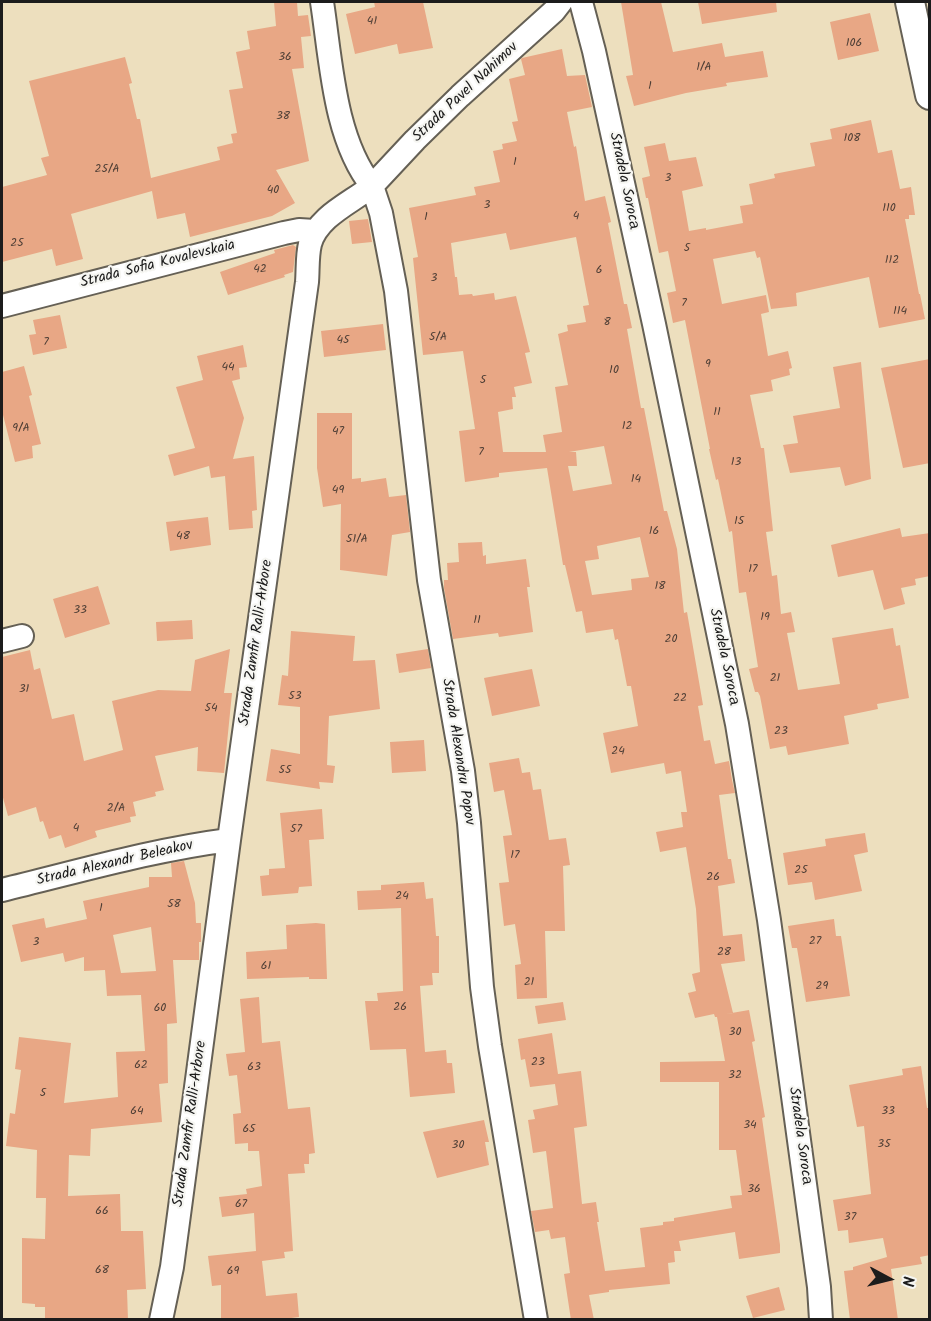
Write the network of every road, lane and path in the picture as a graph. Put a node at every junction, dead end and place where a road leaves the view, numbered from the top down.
1 (322, 2) edge
2 (561, 2) edge
3 (581, 2) edge
4 (910, 2) edge
5 (930, 95) edge
6 (372, 186) junction
7 (315, 231) junction
8 (2, 306) edge
9 (229, 840) junction
10 (2, 890) edge
11 (161, 1320) edge
12 (536, 1320) edge
13 (821, 1320) edge

1 - 6 street
2 - 6 street, Strada Pavel Nahimov
3 - 13 street, Stradela Sorocа
4 - 5 street
6 - 7 street
6 - 12 street, Strada Alexandru Popov
7 - 8 street, Strada Sofia Kovalevskaia
7 - 9 street, Strada Zamfir Ralli-Arbore
9 - 10 street, Strada Alexandr Beleakov
9 - 11 street, Strada Zamfir Ralli-Arbore

